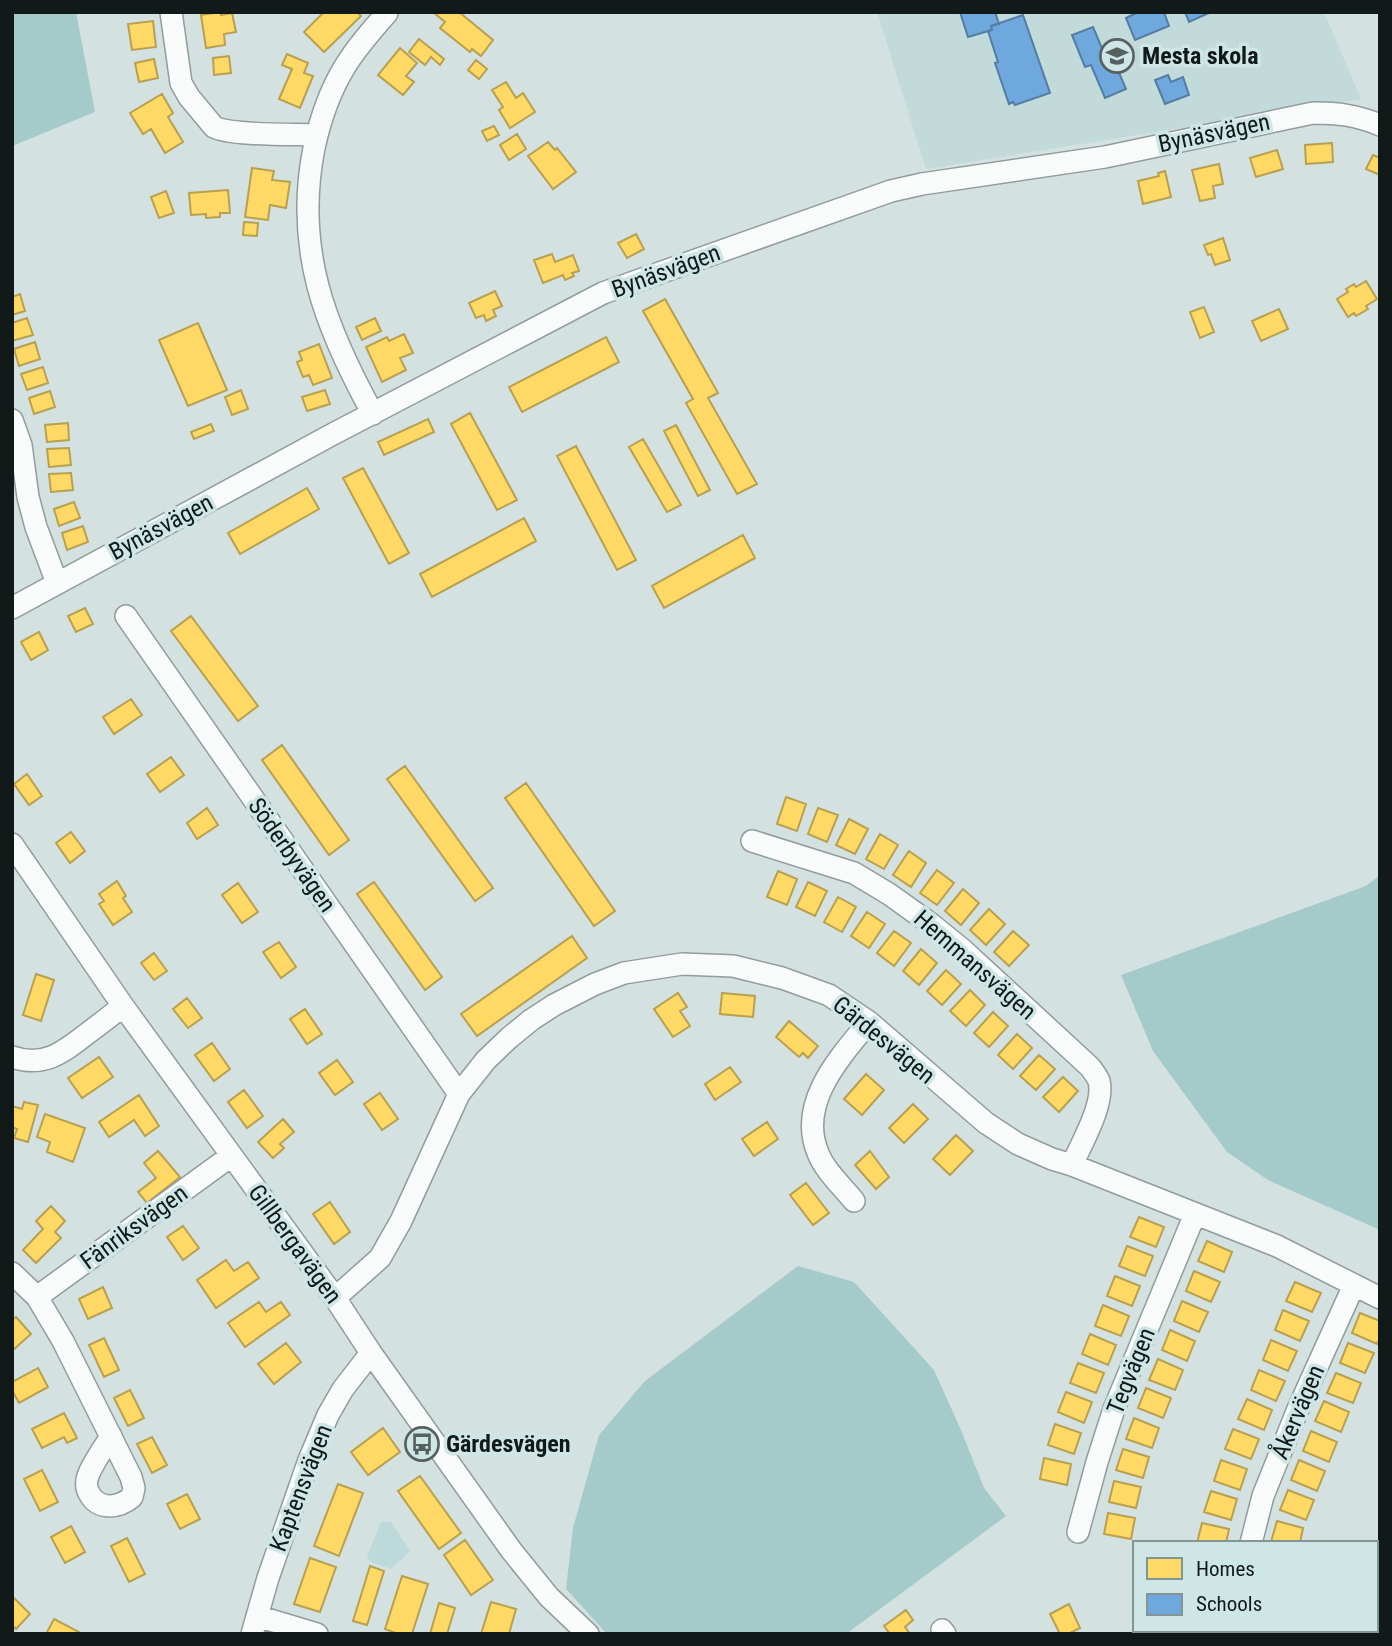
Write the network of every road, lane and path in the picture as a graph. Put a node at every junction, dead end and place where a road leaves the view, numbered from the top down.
1 (171, 12) edge
2 (385, 12) edge
3 (1380, 125) edge
4 (317, 135) junction
5 (373, 414) junction
6 (12, 420) edge
7 (18, 474) edge
8 (57, 583) junction
9 (12, 608) edge
10 (126, 616) dead end
11 (752, 841) dead end
12 (12, 844) edge
13 (123, 1006) junction
14 (869, 1022) junction
15 (12, 1057) edge
16 (459, 1094) junction
17 (231, 1156) junction
18 (1072, 1165) junction
19 (854, 1201) dead end
20 (1195, 1214) junction
21 (12, 1273) edge
22 (1354, 1285) junction
23 (37, 1297) junction
24 (335, 1298) junction
25 (1380, 1298) edge
26 (372, 1353) junction
27 (111, 1436) dead end
28 (1078, 1532) dead end
29 (1252, 1541) edge
30 (255, 1625) edge
31 (317, 1634) edge
32 (588, 1634) edge

1 - 4 street
2 - 4 street
3 - 5 street, Bynäsvägen
4 - 5 street
5 - 8 street, Bynäsvägen
6 - 7 street
7 - 8 street
8 - 9 street, Bynäsvägen
10 - 16 street, Söderbyvägen
11 - 18 street, Hemmansvägen
12 - 13 street, Gillbergavägen
13 - 15 street
13 - 17 street, Gillbergavägen
14 - 16 street, Gärdesvägen
14 - 18 street, Gärdesvägen
14 - 19 street
16 - 24 street, Gärdesvägen
17 - 23 street, Fänriksvägen
17 - 24 street, Gillbergavägen
18 - 20 street, Gärdesvägen
20 - 22 street, Gärdesvägen
20 - 28 street, Tegvägen
21 - 23 street
22 - 25 street, Gärdesvägen
22 - 29 street, Åkervägen
23 - 27 street
24 - 26 street, Gillbergavägen
26 - 30 street, Kaptensvägen
26 - 32 street, Gillbergavägen
30 - 31 street

